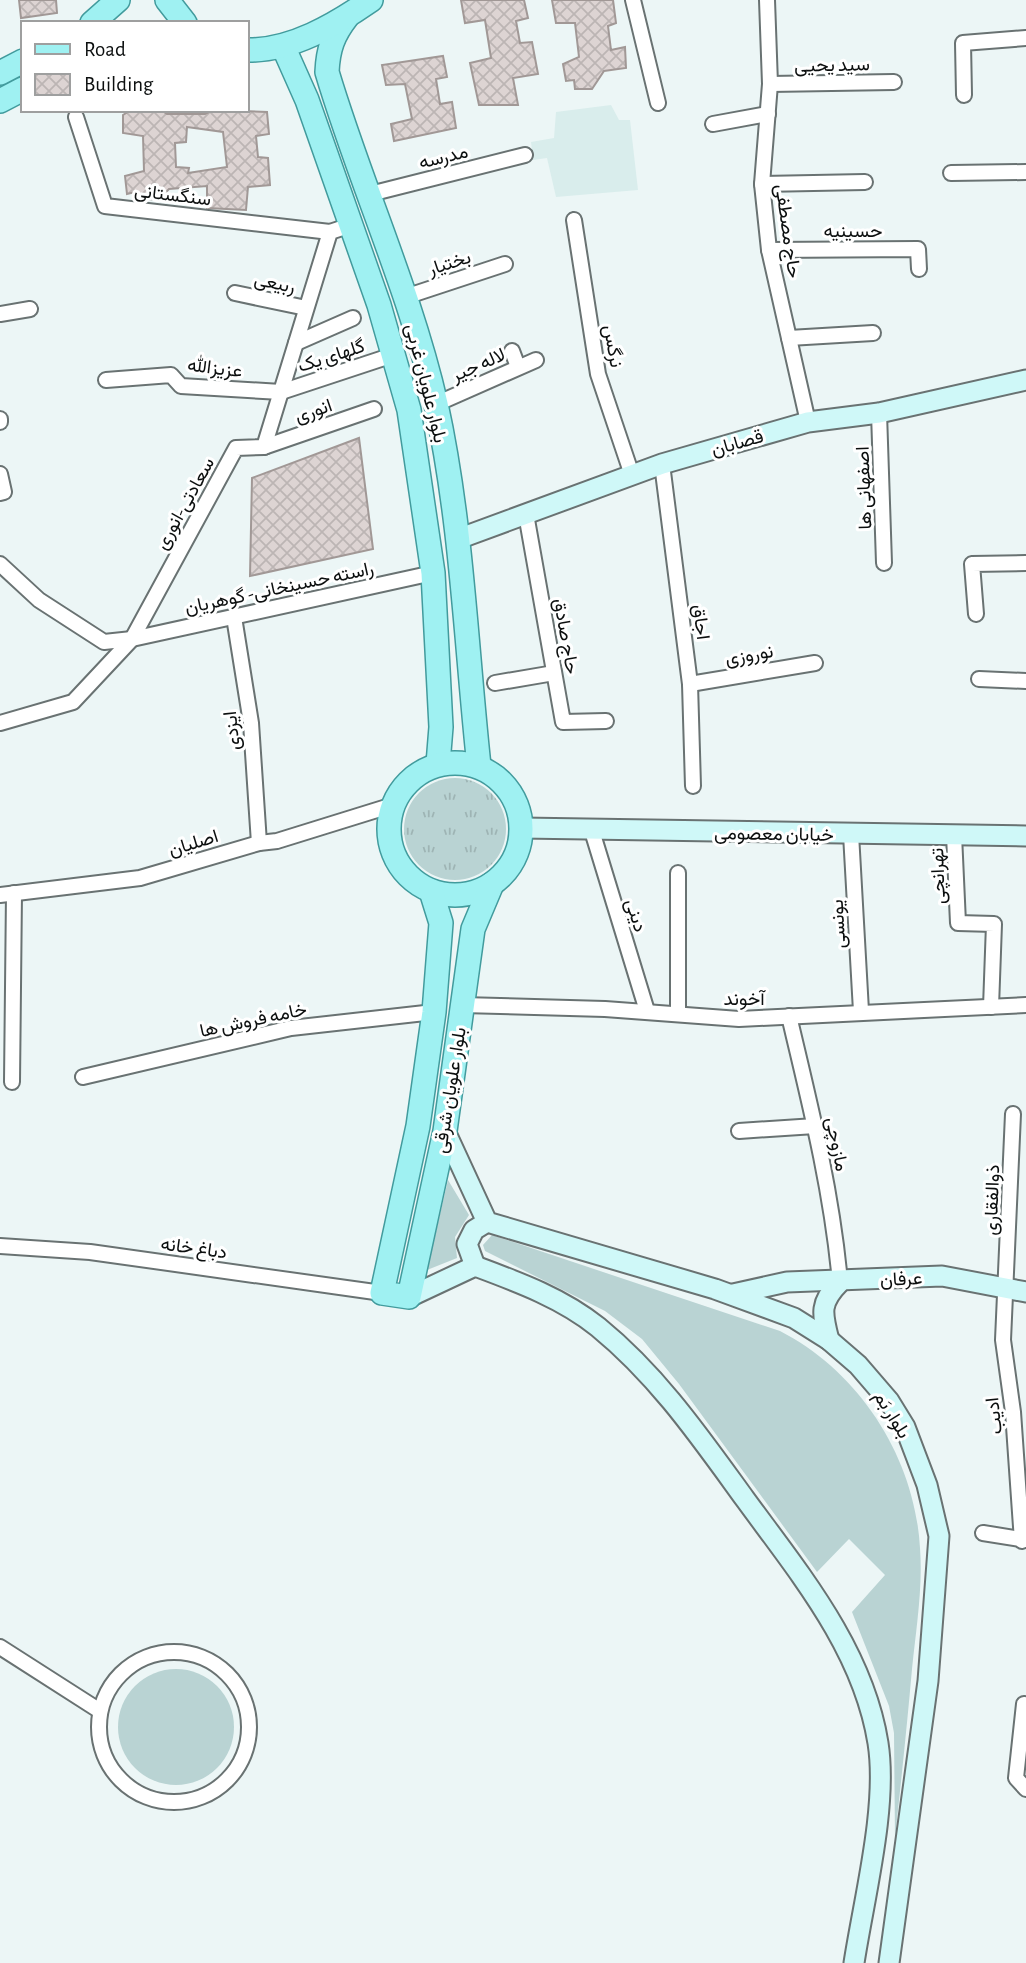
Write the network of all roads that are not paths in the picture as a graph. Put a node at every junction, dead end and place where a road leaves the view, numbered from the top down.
1 (118, 0) edge
2 (167, 0) edge
3 (371, 0) edge
4 (633, 0) edge
5 (767, 0) edge
6 (347, 17) junction
7 (94, 21) edge
8 (183, 21) edge
9 (1026, 38) edge
10 (284, 46) junction
11 (248, 50) edge
12 (21, 62) edge
13 (0, 73) edge
14 (894, 82) dead end
15 (770, 84) junction
16 (21, 90) edge
17 (964, 95) dead end
18 (0, 101) edge
19 (658, 103) dead end
20 (768, 114) junction
21 (76, 117) dead end
22 (713, 124) dead end
23 (525, 155) dead end
24 (1026, 172) edge
25 (951, 173) dead end
26 (865, 182) dead end
27 (762, 184) junction
28 (370, 194) junction
29 (574, 220) dead end
30 (340, 229) junction
31 (769, 250) junction
32 (505, 264) dead end
33 (919, 269) dead end
34 (235, 293) dead end
35 (405, 297) junction
36 (306, 308) junction
37 (30, 309) dead end
38 (0, 314) edge
39 (353, 318) dead end
40 (873, 333) dead end
41 (789, 338) junction
42 (296, 343) junction
43 (512, 351) dead end
44 (393, 355) junction
45 (536, 360) dead end
46 (518, 368) junction
47 (106, 380) dead end
48 (1026, 380) edge
49 (281, 392) junction
50 (436, 408) junction
51 (374, 409) dead end
52 (879, 413) junction
53 (410, 420) junction
54 (808, 422) junction
55 (264, 447) junction
56 (662, 464) junction
57 (0, 474) edge
58 (632, 475) junction
59 (0, 493) edge
60 (526, 514) junction
61 (458, 539) junction
62 (884, 563) dead end
63 (1026, 563) edge
64 (0, 564) edge
65 (433, 573) junction
66 (976, 614) dead end
67 (234, 617) junction
68 (132, 639) junction
69 (815, 663) dead end
70 (554, 673) junction
71 (979, 679) dead end
72 (1026, 681) edge
73 (495, 682) dead end
74 (690, 684) junction
75 (606, 721) dead end
76 (0, 723) edge
77 (438, 764) junction
78 (479, 766) junction
79 (693, 786) dead end
80 (393, 805) junction
81 (522, 828) junction
82 (592, 831) junction
83 (851, 834) junction
84 (954, 835) junction
85 (1026, 836) edge
86 (259, 843) junction
87 (678, 873) dead end
88 (492, 884) junction
89 (431, 891) junction
90 (7, 894) edge
91 (1026, 1005) edge
92 (463, 1006) junction
93 (991, 1007) junction
94 (647, 1011) junction
95 (861, 1011) junction
96 (434, 1012) junction
97 (678, 1014) junction
98 (789, 1016) junction
99 (83, 1077) dead end
100 (12, 1082) dead end
101 (1013, 1114) dead end
102 (815, 1126) junction
103 (445, 1131) junction
104 (739, 1131) dead end
105 (487, 1222) junction
106 (0, 1246) edge
107 (475, 1266) junction
108 (840, 1282) junction
109 (1016, 1289) edge
110 (382, 1293) junction
111 (731, 1294) junction
112 (409, 1297) junction
113 (829, 1340) junction
114 (983, 1533) dead end
115 (1024, 1540) edge
116 (0, 1647) edge
117 (1024, 1704) edge
118 (100, 1711) junction
119 (1026, 1789) edge
120 (854, 1963) edge
121 (890, 1963) edge

1 - 7 main road
2 - 8 main road
3 - 6 main road
4 - 19 street
5 - 15 street, حاج مصطفی
6 - 10 main road
6 - 28 main road, بلوار علویان غربی
9 - 17 street
10 - 11 main road
10 - 30 main road, بلوار علویان غربی
12 - 13 main road
14 - 15 street, سید یحیی
15 - 20 street, حاج مصطفی
16 - 18 main road
20 - 22 street
20 - 27 street, حاج مصطفی
21 - 30 street, سنگستانی
23 - 28 street, مدرسه
24 - 25 street
26 - 27 street
27 - 31 street, حاج مصطفی
28 - 35 main road, بلوار علویان غربی
29 - 58 street, نرگس
30 - 36 street
30 - 44 main road, بلوار علویان غربی
31 - 33 street, حسینیه
31 - 41 street, حاج مصطفی
32 - 35 street, بختیار
34 - 36 street, ربیعی
35 - 50 main road, بلوار علویان غربی
36 - 42 street
37 - 38 street
39 - 42 street
40 - 41 street
41 - 54 street, حاج مصطفی
42 - 49 street
43 - 46 street
44 - 49 street, گلهای یک
44 - 53 main road, بلوار علویان غربی
45 - 46 street, لاله جیر
46 - 50 street, لاله جیر
47 - 49 street, عزیزالله
48 - 52 main road, قصابان
49 - 55 street
50 - 53 main road
50 - 61 main road, بلوار علویان غربی
51 - 55 street, انوری
52 - 54 main road, قصابان
52 - 62 street, اصفهانی ها
53 - 65 main road, بلوار علویان غربی
54 - 56 main road, قصابان
55 - 68 street, سعادتی-انوری
56 - 58 main road, قصابان
56 - 74 street, اجاق
57 - 59 street
58 - 60 main road, قصابان
60 - 61 main road, قصابان
60 - 70 street, حاج صادق
61 - 78 main road, بلوار علویان غربی
63 - 66 street
64 - 68 street, راسته حسینخانی- گوهریان
65 - 67 street, راسته حسینخانی- گوهریان
65 - 77 main road, بلوار علویان غربی
67 - 68 street, راسته حسینخانی- گوهریان
67 - 86 street, ایزدی
68 - 76 street, سعادتی-انوری
69 - 74 street, نوروزی
70 - 73 street
70 - 75 street, حاج صادق
71 - 72 street
74 - 79 street, اجاق
77 - 78 main road
77 - 80 main road
78 - 81 main road
80 - 86 street, اصلیان
80 - 89 main road
81 - 82 main road, خیابان معصومی
81 - 88 main road
82 - 83 main road, خیابان معصومی
82 - 94 street, دینی
83 - 84 main road, خیابان معصومی
83 - 95 street, یونسی
84 - 85 main road, خیابان معصومی
84 - 93 street, تهرانچی
86 - 90 street, اصلیان
87 - 97 street
88 - 89 main road
88 - 92 main road, بلوار علویان شرقی
89 - 96 main road, بلوار علویان شرقی
90 - 100 street
91 - 93 street, آخوند
92 - 94 street, آخوند
92 - 103 main road, بلوار علویان شرقی
93 - 95 street, آخوند
94 - 97 street, آخوند
95 - 98 street, آخوند
96 - 99 street, خامه فروش ها
96 - 110 main road, بلوار علویان شرقی
97 - 98 street, آخوند
98 - 102 street, مازوچی
101 - 109 street, ذوالفقاری
102 - 104 street
102 - 108 street, مازوچی
103 - 105 main road
103 - 112 main road, بلوار علویان شرقی
105 - 107 main road
105 - 111 main road, بلوار بَم
106 - 110 street, دباغ خانه
107 - 112 main road
107 - 120 main road
108 - 109 main road, عرفان
108 - 111 main road, عرفان
108 - 113 main road
109 - 115 street, ادیب
110 - 112 main road
111 - 113 main road, بلوار بَم
113 - 121 main road, بلوار بَم
114 - 115 street
116 - 118 street
117 - 119 street
118 - 118 street

